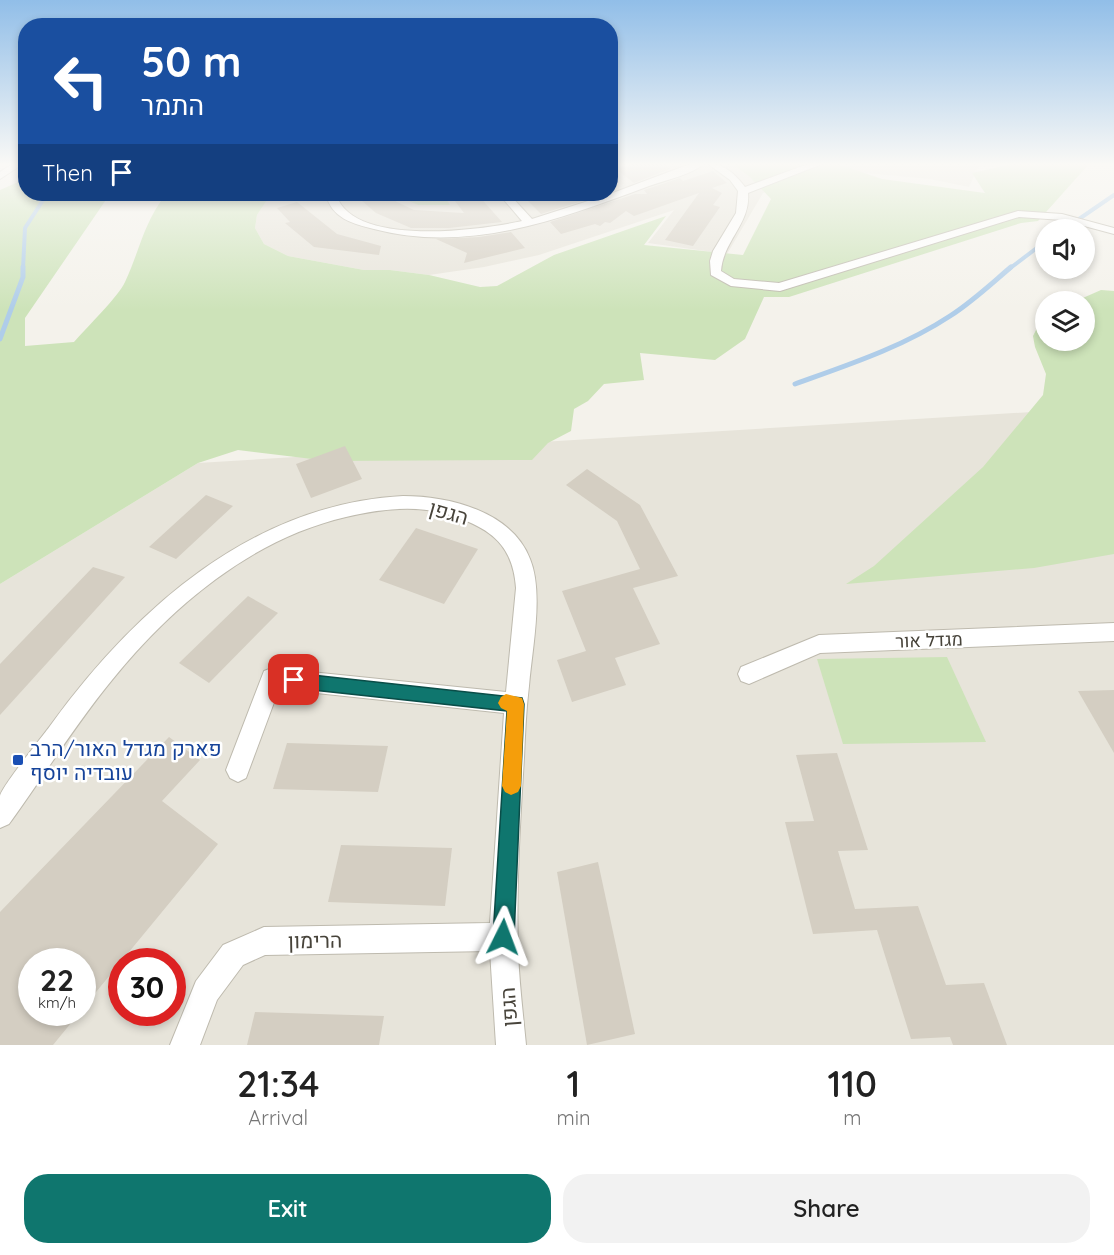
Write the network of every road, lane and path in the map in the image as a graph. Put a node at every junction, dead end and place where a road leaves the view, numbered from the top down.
1 (344, 213) edge
2 (521, 213) edge
3 (557, 213) edge
4 (742, 213) edge
5 (529, 222) junction
6 (1114, 231) edge
7 (1114, 632) edge
8 (749, 674) dead end
9 (516, 704) junction
10 (238, 771) dead end
11 (0, 815) edge
12 (503, 937) junction
13 (186, 1045) edge
14 (511, 1045) edge

1 - 5 street
2 - 5 street
3 - 5 street
4 - 6 street
7 - 8 street, מגדל אור
9 - 10 street
9 - 11 street, הגפן
9 - 12 street, הגפן
12 - 13 street, הרימון
12 - 14 street, הגפן

